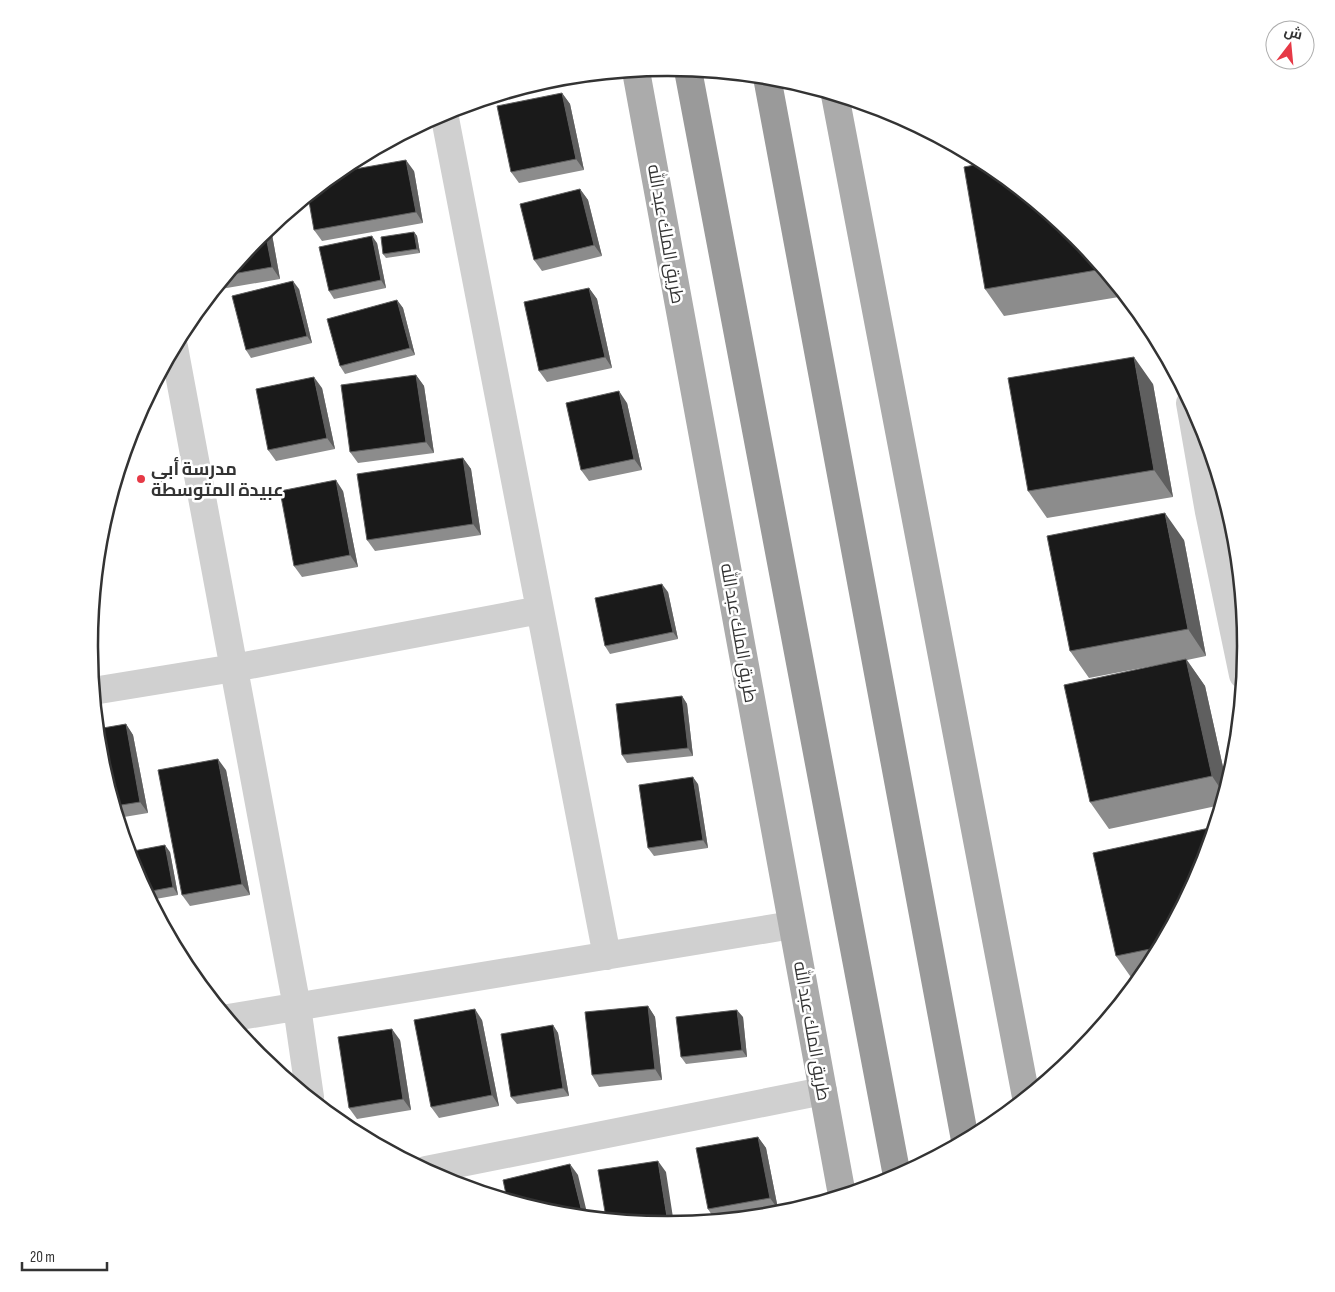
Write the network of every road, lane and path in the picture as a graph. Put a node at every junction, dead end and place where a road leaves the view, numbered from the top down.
1 (637, 77) edge
2 (689, 77) edge
3 (769, 85) edge
4 (836, 102) edge
5 (446, 122) edge
6 (176, 358) edge
7 (1204, 456) edge
8 (1215, 495) edge
9 (540, 610) junction
10 (1237, 634) edge
11 (234, 668) junction
12 (100, 690) edge
13 (792, 925) junction
14 (607, 956) junction
15 (297, 1007) junction
16 (235, 1017) edge
17 (952, 1068) junction
18 (878, 1079) junction
19 (309, 1088) edge
20 (1025, 1089) edge
21 (823, 1092) junction
22 (970, 1128) edge
23 (964, 1132) edge
24 (439, 1167) edge
25 (895, 1168) edge
26 (886, 1172) edge
27 (841, 1189) edge

1 - 13 main road, طريق الملك عبد الله
2 - 18 highway
3 - 17 highway
4 - 20 main road
5 - 9 street
6 - 11 street
7 - 8 street
8 - 10 street
9 - 11 street
9 - 14 street
11 - 12 street
11 - 15 street
13 - 14 street
13 - 21 main road, طريق الملك عبد الله
14 - 15 street
15 - 16 street
15 - 19 street
17 - 22 main road
17 - 23 highway
18 - 25 highway
18 - 26 highway
21 - 24 street
21 - 27 main road, طريق الملك عبد الله

